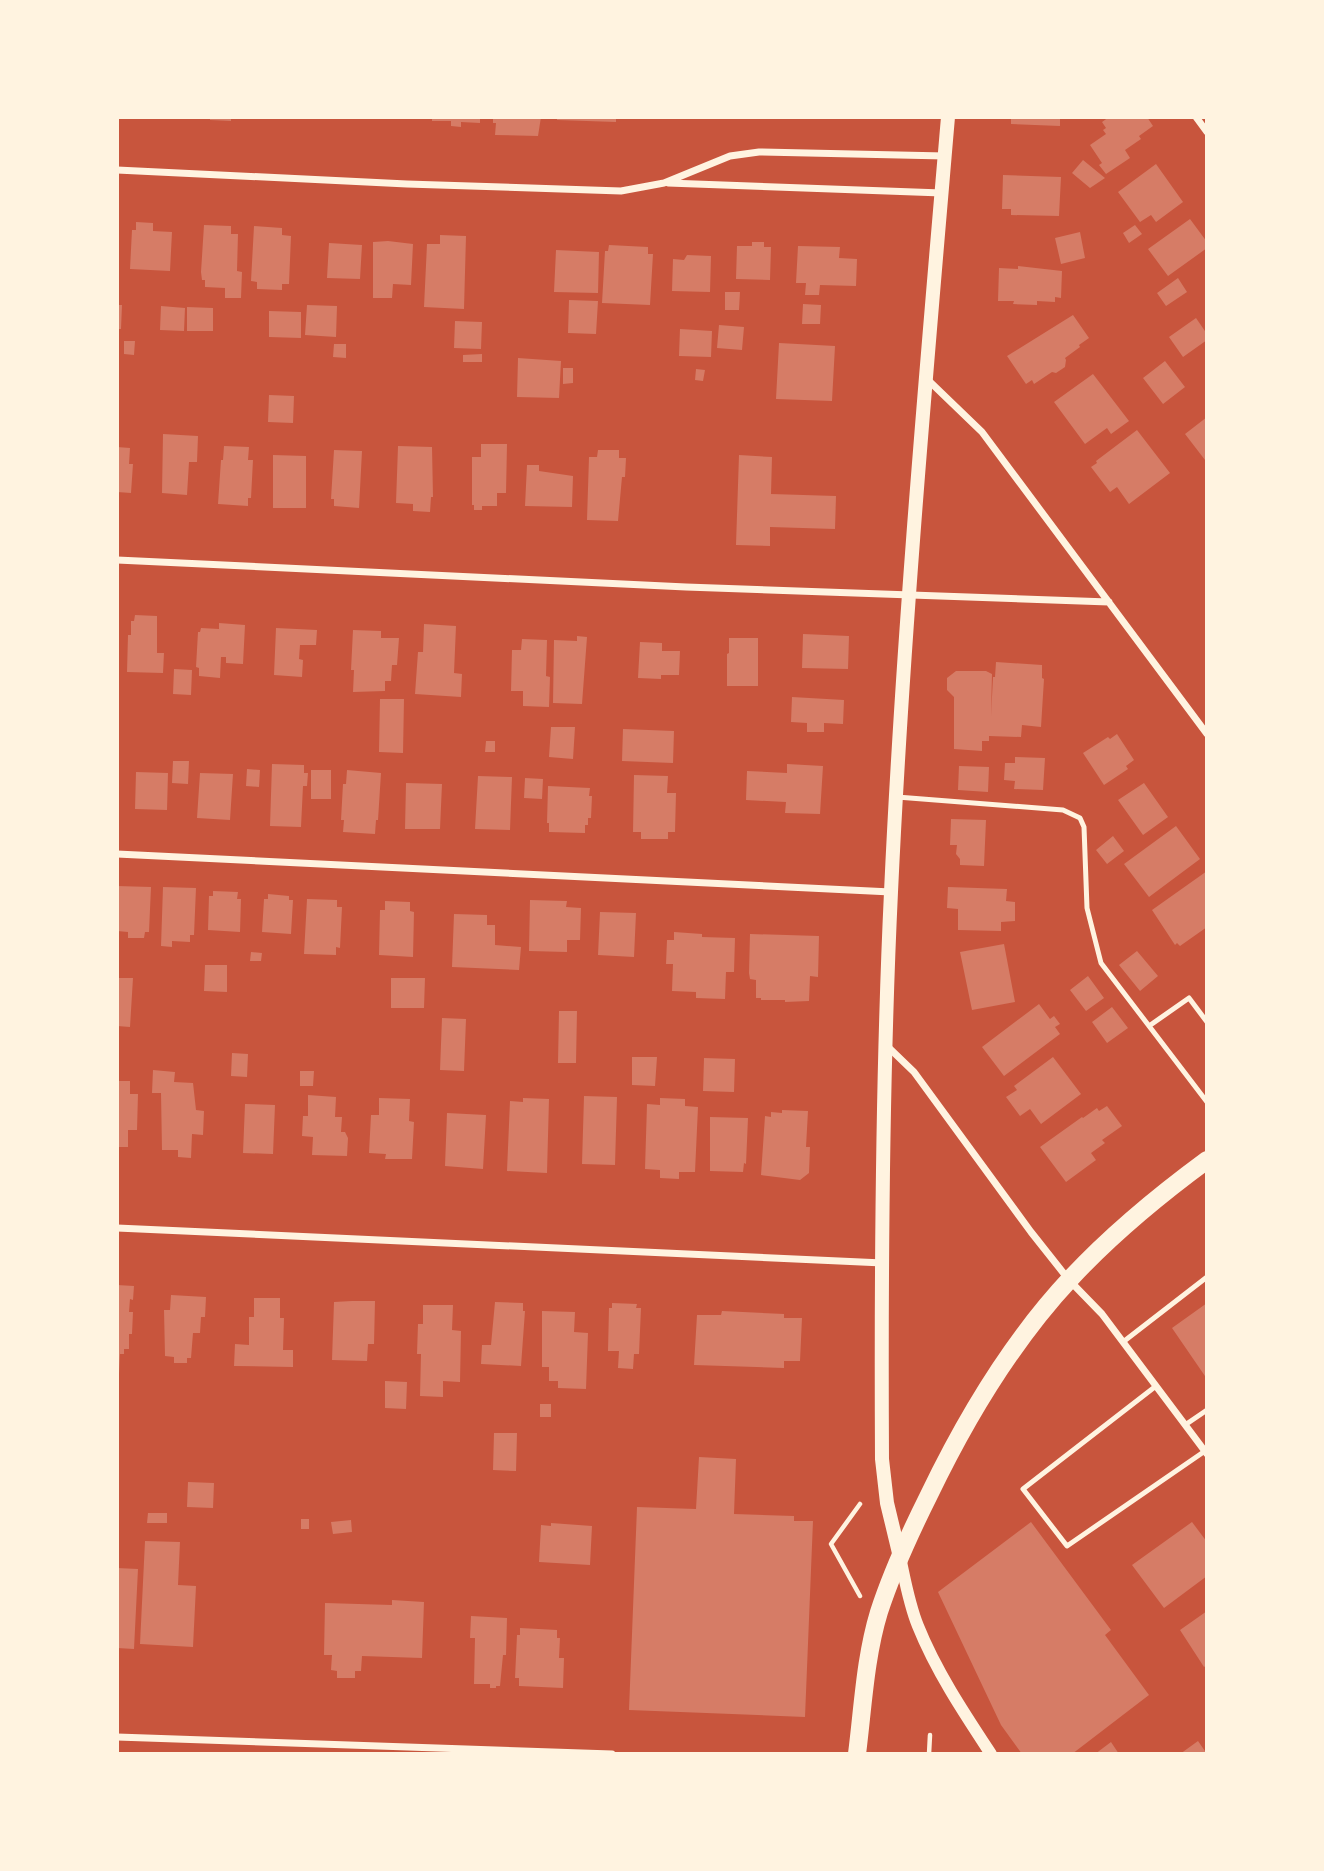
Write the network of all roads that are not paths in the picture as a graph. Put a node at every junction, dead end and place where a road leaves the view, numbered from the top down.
1 (948, 117) edge
2 (1196, 117) edge
3 (1207, 132) edge
4 (945, 156) junction
5 (117, 170) edge
6 (664, 183) junction
7 (942, 192) junction
8 (927, 379) junction
9 (117, 561) edge
10 (909, 596) junction
11 (1109, 602) junction
12 (1207, 734) edge
13 (896, 797) junction
14 (117, 854) edge
15 (891, 892) junction
16 (1207, 1022) edge
17 (1149, 1026) junction
18 (885, 1044) junction
19 (1207, 1102) edge
20 (1207, 1160) edge
21 (117, 1228) edge
22 (884, 1263) junction
23 (1207, 1277) edge
24 (1069, 1280) junction
25 (1123, 1342) junction
26 (1156, 1386) junction
27 (1207, 1410) edge
28 (1185, 1425) junction
29 (1206, 1453) edge
30 (900, 1557) junction
31 (117, 1737) edge
32 (612, 1754) edge
33 (857, 1754) edge
34 (991, 1754) edge

1 - 4 main road
2 - 3 street
4 - 6 street
4 - 7 main road
5 - 6 street
6 - 7 street
7 - 8 main road
8 - 10 main road
8 - 11 street
9 - 10 street
10 - 11 street
10 - 13 main road
11 - 12 street
13 - 15 main road
13 - 17 lane
14 - 15 street
15 - 18 main road
16 - 17 lane
17 - 19 lane
18 - 22 main road
18 - 24 street
20 - 24 main road
21 - 22 street
22 - 30 main road
23 - 25 lane
24 - 25 street
24 - 30 main road
25 - 26 street
26 - 28 street
26 - 29 lane
27 - 28 lane
28 - 29 street
30 - 33 main road
30 - 34 street
31 - 32 street

